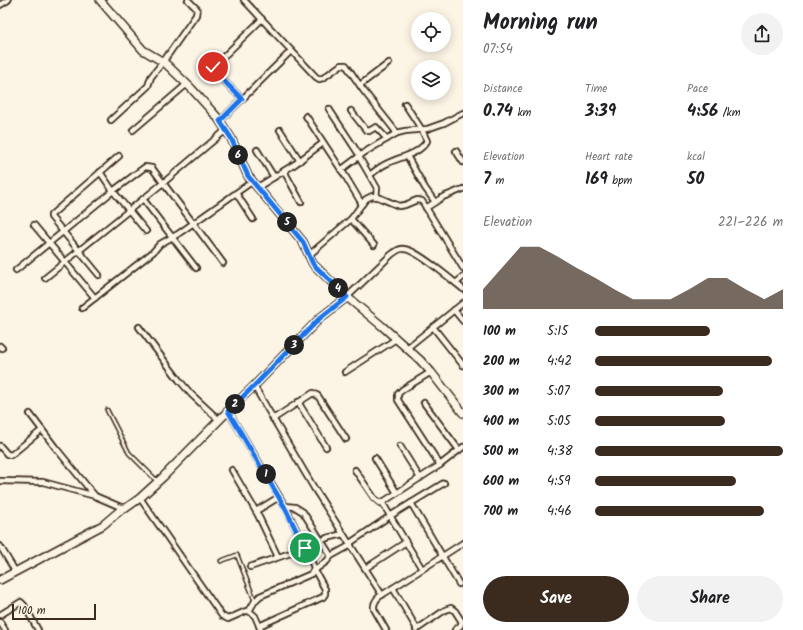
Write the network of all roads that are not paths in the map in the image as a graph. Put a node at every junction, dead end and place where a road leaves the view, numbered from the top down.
1 (8, 0) edge
2 (100, 0) edge
3 (188, 0) edge
4 (244, 0) edge
5 (0, 6) edge
6 (262, 19) junction
7 (291, 51) junction
8 (164, 62) junction
9 (389, 63) dead end
10 (187, 84) junction
11 (360, 85) junction
12 (242, 99) junction
13 (405, 104) dead end
14 (329, 109) dead end
15 (351, 110) dead end
16 (463, 114) edge
17 (306, 116) dead end
18 (111, 120) dead end
19 (220, 121) junction
20 (133, 130) dead end
21 (226, 130) junction
22 (280, 130) dead end
23 (422, 130) junction
24 (397, 133) junction
25 (387, 139) junction
26 (323, 144) junction
27 (257, 150) dead end
28 (456, 151) dead end
29 (119, 156) dead end
30 (407, 156) junction
31 (359, 157) junction
32 (300, 161) junction
33 (463, 162) edge
34 (341, 170) junction
35 (284, 171) junction
36 (100, 172) junction
37 (370, 175) junction
38 (274, 177) junction
39 (253, 181) junction
40 (163, 183) junction
41 (258, 187) junction
42 (463, 189) edge
43 (113, 191) junction
44 (236, 193) junction
45 (376, 197) junction
46 (143, 199) junction
47 (302, 202) dead end
48 (435, 202) junction
49 (362, 204) junction
50 (426, 208) junction
51 (129, 210) junction
52 (253, 219) dead end
53 (351, 219) junction
54 (193, 223) junction
55 (34, 225) dead end
56 (146, 231) dead end
57 (63, 232) junction
58 (172, 237) junction
59 (49, 243) junction
60 (374, 245) dead end
61 (79, 250) junction
62 (308, 256) junction
63 (65, 262) junction
64 (223, 263) dead end
65 (196, 268) dead end
66 (463, 268) edge
67 (16, 270) dead end
68 (99, 275) dead end
69 (463, 277) edge
70 (45, 278) dead end
71 (456, 283) junction
72 (463, 289) edge
73 (347, 297) junction
74 (94, 298) junction
75 (463, 303) edge
76 (82, 308) dead end
77 (454, 310) junction
78 (463, 321) edge
79 (139, 327) dead end
80 (433, 327) junction
81 (396, 339) junction
82 (407, 348) junction
83 (463, 365) edge
84 (345, 372) dead end
85 (431, 372) junction
86 (254, 386) junction
87 (298, 402) junction
88 (424, 403) dead end
89 (107, 410) dead end
90 (228, 411) junction
91 (463, 413) edge
92 (30, 414) dead end
93 (273, 419) junction
94 (219, 420) junction
95 (42, 430) junction
96 (346, 439) dead end
97 (0, 446) edge
98 (400, 446) dead end
99 (326, 448) dead end
100 (461, 448) edge
101 (375, 458) dead end
102 (440, 465) junction
103 (232, 470) dead end
104 (355, 470) dead end
105 (420, 478) junction
106 (0, 481) edge
107 (158, 482) junction
108 (444, 483) dead end
109 (397, 493) junction
110 (95, 496) junction
111 (279, 497) junction
112 (140, 498) junction
113 (382, 502) junction
114 (411, 503) junction
115 (284, 506) junction
116 (122, 508) junction
117 (256, 511) junction
118 (390, 516) junction
119 (343, 534) junction
120 (320, 541) junction
121 (406, 542) junction
122 (463, 543) edge
123 (350, 544) junction
124 (0, 546) edge
125 (305, 548) junction
126 (330, 556) junction
127 (442, 556) junction
128 (278, 557) junction
129 (221, 561) dead end
130 (250, 567) dead end
131 (366, 568) junction
132 (422, 569) junction
133 (314, 570) junction
134 (15, 571) junction
135 (0, 580) edge
136 (459, 584) dead end
137 (393, 588) junction
138 (382, 594) junction
139 (255, 601) junction
140 (249, 611) junction
141 (0, 614) edge
142 (0, 622) edge
143 (260, 628) edge
144 (416, 629) edge
145 (5, 630) edge
146 (38, 630) edge
147 (386, 630) edge
148 (455, 630) edge

1 - 5 street
2 - 8 street
3 - 8 street
4 - 6 street
6 - 7 street
6 - 12 street
7 - 11 street
7 - 12 street
8 - 10 street
8 - 18 street
9 - 11 street
10 - 19 street
10 - 20 street
11 - 24 street
12 - 19 street
13 - 23 street
14 - 31 street
15 - 25 street
16 - 23 street
17 - 26 street
19 - 21 street
21 - 39 street
21 - 40 street
22 - 32 street
23 - 24 street
23 - 30 street
24 - 25 street
25 - 31 street
26 - 32 street
26 - 34 street
27 - 38 street
28 - 33 street
29 - 36 street
30 - 37 street
30 - 48 street
31 - 34 street
31 - 37 street
32 - 35 street
34 - 49 street
35 - 38 street
35 - 47 street
36 - 43 street
36 - 57 street
37 - 45 street
38 - 41 street
39 - 41 street
39 - 44 street
40 - 43 street
40 - 46 street
40 - 54 street
41 - 62 street
42 - 48 street
43 - 51 street
43 - 57 street
44 - 52 street
44 - 54 street
45 - 49 street
45 - 50 street
46 - 51 street
46 - 58 street
48 - 50 street
49 - 53 street
50 - 66 street
51 - 56 street
51 - 61 street
53 - 60 street
53 - 62 street
54 - 58 street
54 - 64 street
55 - 59 street
57 - 59 street
57 - 61 street
58 - 65 street
58 - 74 street
59 - 63 street
59 - 67 street
61 - 63 street
61 - 68 street
62 - 73 street
63 - 70 street
63 - 74 street
69 - 71 street
71 - 72 street
71 - 73 street
73 - 81 street
73 - 86 street
74 - 76 street
75 - 77 street
77 - 78 street
77 - 80 street
79 - 94 street
80 - 82 street
80 - 83 street
81 - 82 street
81 - 84 street
82 - 85 street
85 - 91 street
85 - 102 street
86 - 90 street
86 - 93 street
87 - 93 street
87 - 96 street
87 - 99 street
88 - 100 street
89 - 107 lane
90 - 94 street
90 - 111 street
92 - 95 street
93 - 119 street
94 - 107 street
95 - 97 street
95 - 110 street
98 - 105 street
100 - 102 street
101 - 109 street
102 - 105 street
103 - 117 street
104 - 113 street
105 - 109 street
106 - 110 street
107 - 112 street
108 - 114 street
109 - 113 street
110 - 116 street
111 - 115 street
111 - 117 street
112 - 116 street
112 - 140 street
113 - 118 street
114 - 118 street
114 - 127 street
115 - 120 street
115 - 125 street
116 - 134 street
117 - 128 street
118 - 121 street
118 - 123 street
119 - 120 street
119 - 123 street
120 - 125 street
120 - 126 street
121 - 131 street
121 - 132 street
122 - 127 street
123 - 126 street
123 - 131 street
124 - 134 street
125 - 128 street
125 - 133 street
126 - 133 street
127 - 132 street
127 - 136 street
128 - 130 street
129 - 139 lane
131 - 138 street
132 - 137 street
133 - 139 street
133 - 143 street
134 - 135 street
137 - 138 street
137 - 144 street
138 - 147 street
139 - 140 street
140 - 143 street
141 - 146 street
142 - 145 street
144 - 148 street

